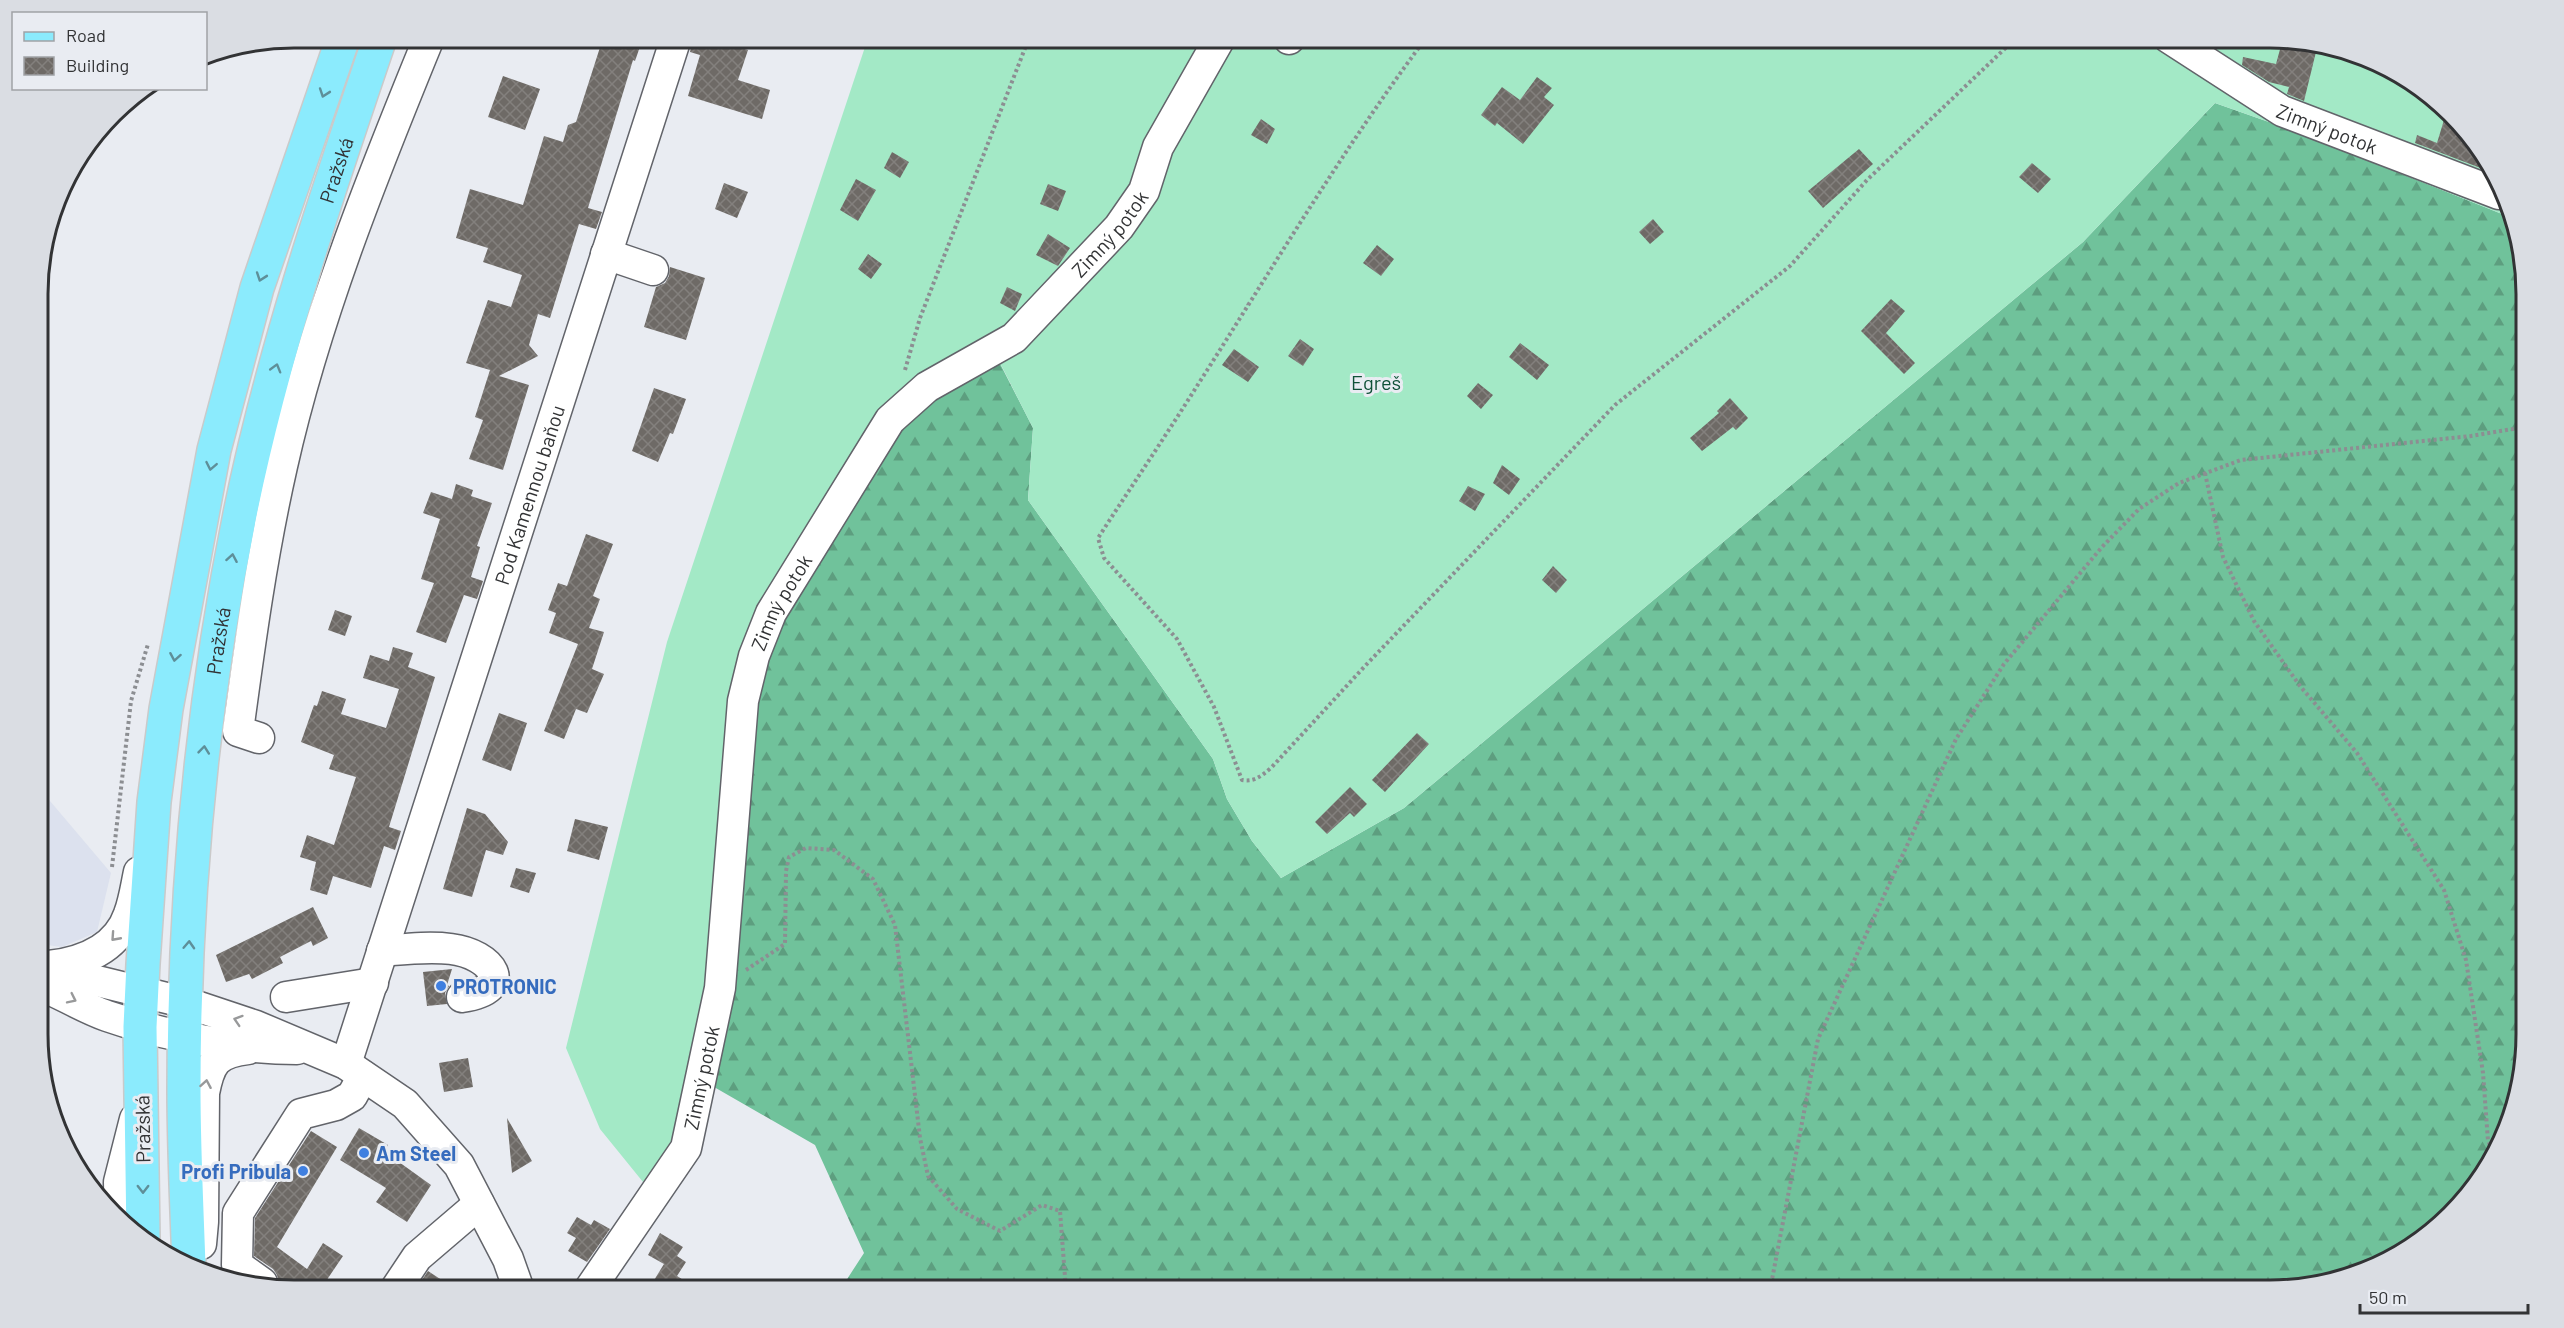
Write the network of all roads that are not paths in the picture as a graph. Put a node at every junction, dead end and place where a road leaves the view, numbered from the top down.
1 (340, 48) edge
2 (377, 48) edge
3 (425, 48) edge
4 (673, 48) edge
5 (1214, 48) edge
6 (2184, 48) edge
7 (2494, 192) edge
8 (606, 254) junction
9 (653, 270) dead end
10 (259, 738) dead end
11 (154, 802) junction
12 (382, 951) junction
13 (48, 966) edge
14 (48, 969) edge
15 (373, 983) junction
16 (48, 989) edge
17 (143, 993) junction
18 (286, 997) dead end
19 (462, 997) dead end
20 (187, 1003) junction
21 (104, 1015) junction
22 (141, 1027) junction
23 (185, 1038) junction
24 (251, 1048) junction
25 (312, 1049) junction
26 (354, 1070) junction
27 (142, 1091) junction
28 (479, 1204) junction
29 (120, 1208) edge
30 (143, 1228) edge
31 (189, 1256) edge
32 (199, 1261) edge
33 (253, 1276) edge
34 (402, 1280) edge
35 (515, 1280) edge
36 (596, 1280) edge

1 -> 11 main road, Pražská
20 -> 2 main road, Pražská
3 - 10 street
4 - 8 street, Pod Kamennou baňou
5 - 36 street, Zimný potok
6 - 7 street, Zimný potok
8 - 9 street
8 - 12 street, Pod Kamennou baňou
11 -> 13 street
11 - 17 main road, Pražská
12 - 15 street, Pod Kamennou baňou
12 - 19 street
14 - 17 street
15 - 18 street
15 - 26 street, Pod Kamennou baňou
16 -> 21 street
17 - 20 street
17 - 22 main road, Pražská
20 - 23 main road, Pražská
25 -> 20 street
21 - 22 street
21 - 27 street
22 - 23 street
22 - 27 main road, Pražská
23 - 24 street
23 - 31 main road, Pražská
24 - 25 street
32 -> 24 street
25 - 26 street
26 - 28 street
26 - 33 street, Pod Kamennou baňou
27 - 29 street
27 -> 30 main road, Pražská
28 - 34 street
28 - 35 street

